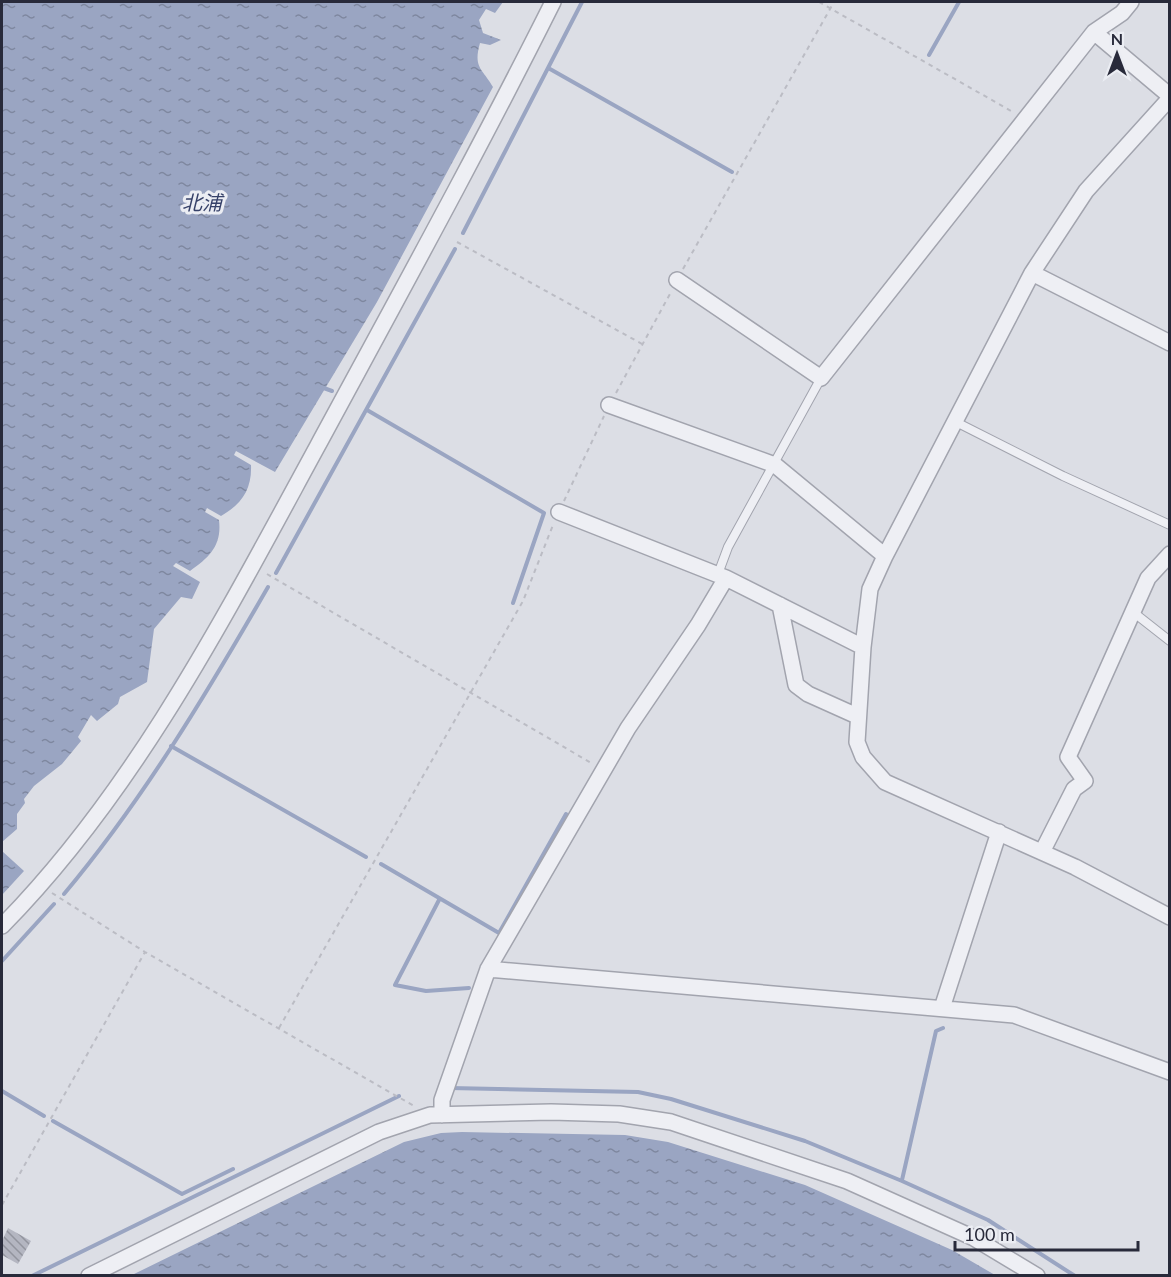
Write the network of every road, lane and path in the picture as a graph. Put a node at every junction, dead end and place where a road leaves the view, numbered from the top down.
1 (553, 2) edge
2 (819, 2) edge
3 (1131, 2) edge
4 (1094, 32) junction
5 (1170, 97) edge
6 (1026, 119) junction
7 (458, 242) dead end
8 (1032, 273) junction
9 (677, 280) dead end
10 (1170, 343) edge
11 (644, 345) dead end
12 (821, 378) junction
13 (609, 405) dead end
14 (957, 422) junction
15 (775, 465) junction
16 (559, 512) dead end
17 (1170, 525) edge
18 (1170, 554) edge
19 (885, 556) junction
20 (267, 574) dead end
21 (722, 576) junction
22 (780, 605) junction
23 (1133, 612) junction
24 (1170, 642) edge
25 (863, 647) junction
26 (857, 716) junction
27 (604, 770) junction
28 (999, 832) junction
29 (1042, 852) junction
30 (41, 886) junction
31 (1170, 917) edge
32 (2, 926) edge
33 (146, 952) junction
34 (488, 969) junction
35 (942, 1008) junction
36 (1170, 1072) edge
37 (436, 1115) junction
38 (2, 1204) edge
39 (89, 1275) edge
40 (1037, 1275) edge

1 - 30 street
2 - 6 path
3 - 4 street
4 - 5 street
4 - 6 street
5 - 8 street
6 - 12 street
7 - 11 path
8 - 10 street
8 - 14 street
9 - 12 street
12 - 15 lane
13 - 15 street
14 - 17 lane
14 - 19 street
15 - 19 street
15 - 21 lane
16 - 21 street
18 - 23 street
19 - 25 street
20 - 27 path
21 - 22 street
21 - 27 street
22 - 25 street
22 - 26 street
23 - 24 lane
23 - 29 street
25 - 26 street
26 - 28 street
27 - 34 street
28 - 29 street
28 - 35 street
29 - 31 street
30 - 32 street
30 - 33 path
33 - 37 path
33 - 38 path
34 - 35 street
34 - 37 street
35 - 36 street
37 - 39 street
37 - 40 street

